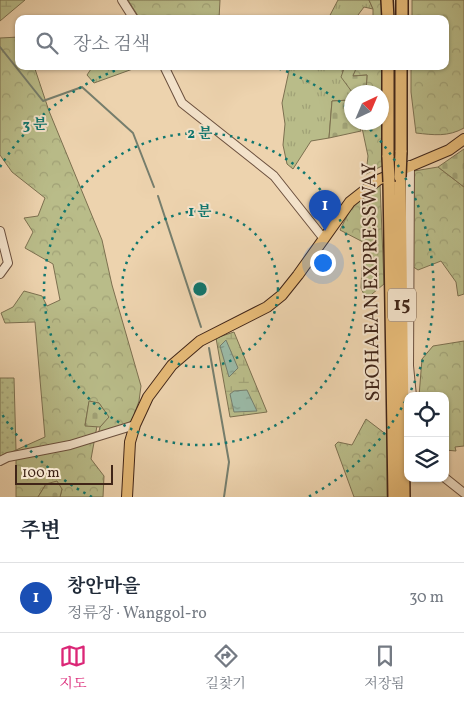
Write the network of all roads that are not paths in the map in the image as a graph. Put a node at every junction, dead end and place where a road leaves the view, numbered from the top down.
1 (122, 0) edge
2 (388, 0) edge
3 (402, 0) edge
4 (131, 15) edge
5 (388, 15) edge
6 (402, 15) edge
7 (166, 70) edge
8 (388, 70) edge
9 (401, 70) edge
10 (464, 139) edge
11 (410, 166) junction
12 (0, 231) edge
13 (324, 238) junction
14 (0, 274) edge
15 (412, 392) edge
16 (135, 424) junction
17 (0, 461) edge
18 (449, 481) edge
19 (464, 493) edge
20 (127, 497) edge
21 (394, 497) edge
22 (404, 497) edge

1 - 4 street
2 - 5 highway
3 - 6 highway
7 - 13 street
8 - 21 highway, SEOHAEAN EXPRESSWAY / 15, bridge
9 - 22 highway, SEOHAEAN EXPRESSWAY / 15, bridge
10 - 11 main road
11 - 13 main road
11 - 15 street
12 - 14 street
13 - 16 main road
16 - 17 street
16 - 20 main road
18 - 19 street

